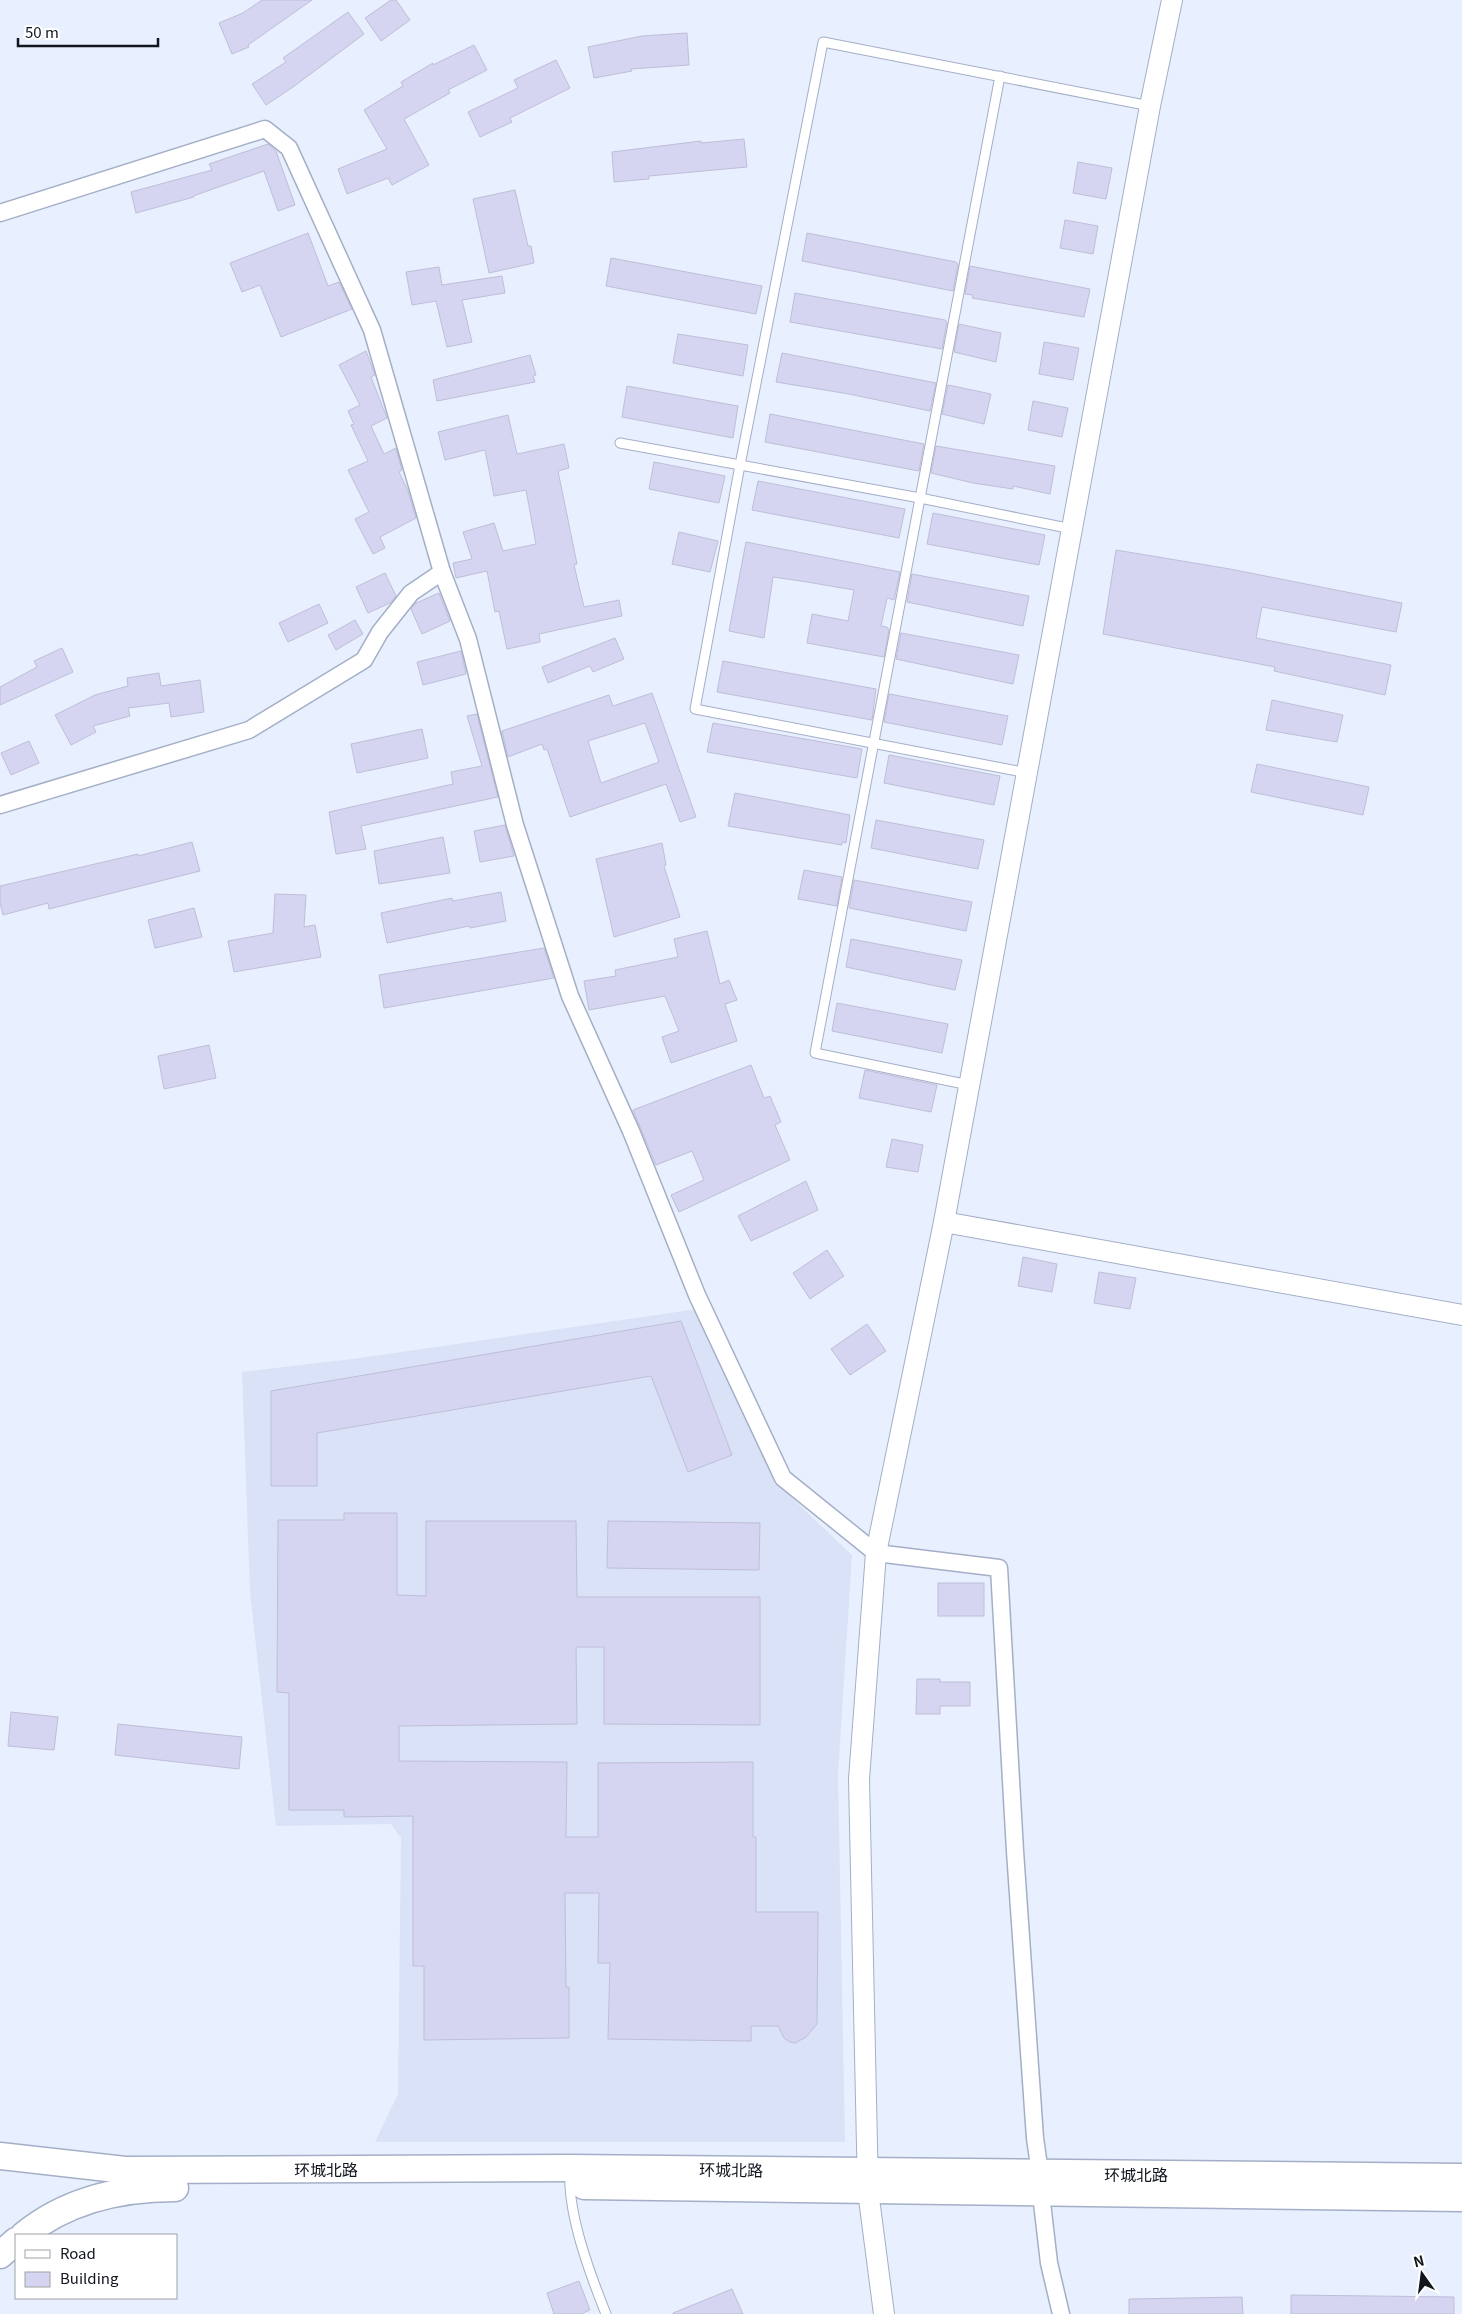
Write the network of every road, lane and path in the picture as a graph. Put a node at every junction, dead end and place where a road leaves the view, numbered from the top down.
1 (1172, 0) edge
2 (1000, 76) junction
3 (1150, 106) junction
4 (0, 213) edge
5 (620, 443) dead end
6 (740, 465) junction
7 (920, 498) junction
8 (1072, 530) junction
9 (442, 572) junction
10 (874, 742) junction
11 (1028, 773) junction
12 (0, 805) edge
13 (969, 1085) junction
14 (944, 1222) junction
15 (1462, 1315) edge
16 (876, 1553) junction
17 (0, 2156) edge
18 (570, 2177) junction
19 (1462, 2177) edge
20 (868, 2181) junction
21 (1040, 2184) junction
22 (1462, 2198) edge
23 (25, 2234) edge
24 (15, 2242) edge
25 (0, 2255) edge
26 (606, 2314) edge
27 (884, 2314) edge
28 (1061, 2314) edge

1 - 3 street
2 - 3 lane
2 - 6 lane
2 - 7 lane
3 - 8 street
4 - 9 street
5 - 6 lane
6 - 7 lane
6 - 10 lane
7 - 8 lane
7 - 10 lane
8 - 11 street
9 - 12 street
9 - 16 street
10 - 11 lane
10 - 13 lane
11 - 13 street
13 - 14 street
14 - 15 street
14 - 16 street
16 - 20 street
16 - 21 street
17 - 18 main road, 环城北路
18 - 20 main road, 环城北路
18 - 23 main road, 环城北路
18 - 26 lane
19 - 21 main road, 环城北路
20 - 21 main road, 环城北路
20 - 27 street
21 - 22 main road, 环城北路
21 - 28 street
24 - 25 main road

